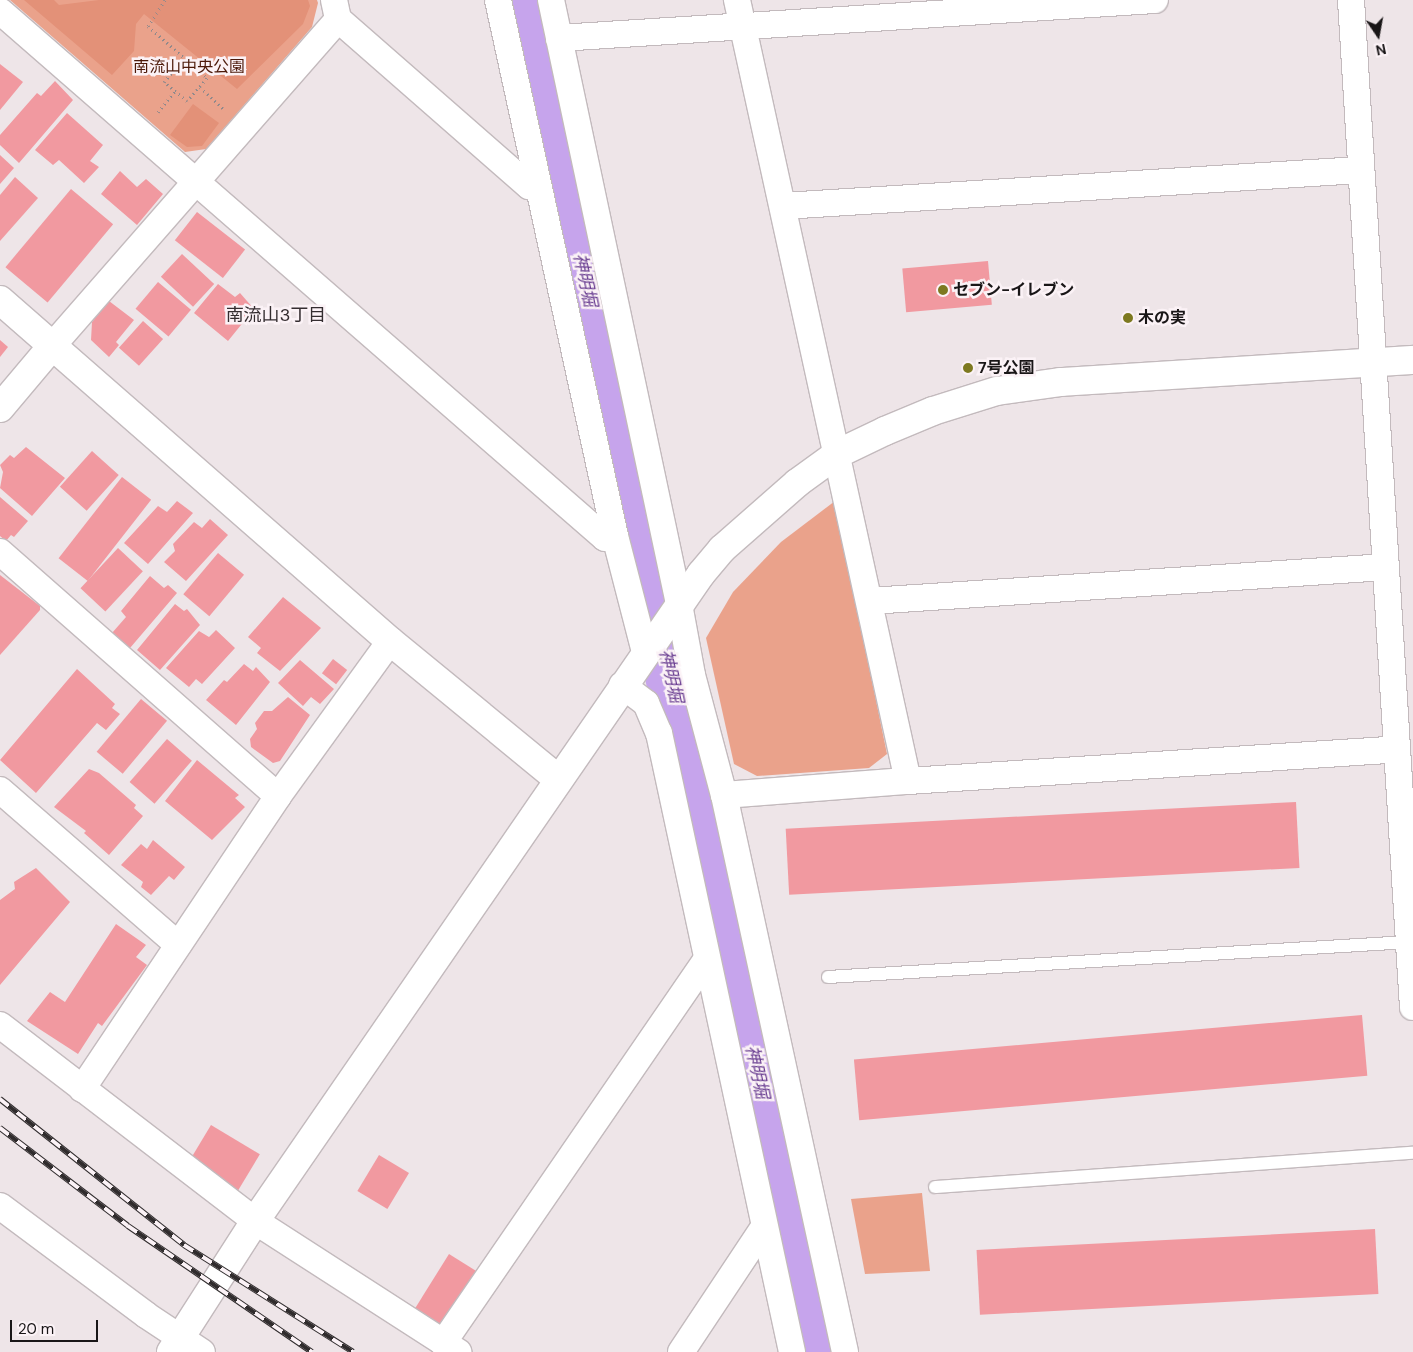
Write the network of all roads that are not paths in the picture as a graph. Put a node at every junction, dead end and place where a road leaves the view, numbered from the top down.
1 (498, 0) edge
2 (551, 0) edge
3 (737, 0) edge
4 (1155, 0) edge
5 (1351, 0) edge
6 (336, 10) edge
7 (0, 11) edge
8 (742, 26) junction
9 (559, 38) junction
10 (1360, 170) junction
11 (197, 183) junction
12 (538, 185) junction
13 (783, 206) junction
14 (0, 300) edge
15 (53, 346) junction
16 (1413, 360) edge
17 (1373, 362) junction
18 (0, 408) edge
19 (837, 454) junction
20 (615, 536) junction
21 (0, 552) edge
22 (1386, 567) junction
23 (870, 600) junction
24 (677, 608) junction
25 (390, 641) junction
26 (647, 650) junction
27 (622, 685) junction
28 (1397, 749) junction
29 (558, 778) junction
30 (908, 781) junction
31 (0, 790) edge
32 (724, 795) junction
33 (278, 796) junction
34 (1409, 942) junction
35 (178, 945) junction
36 (707, 959) junction
37 (828, 977) dead end
38 (1413, 1008) edge
39 (0, 1025) edge
40 (82, 1090) junction
41 (1413, 1153) edge
42 (936, 1187) dead end
43 (0, 1207) edge
44 (255, 1221) junction
45 (764, 1227) junction
46 (184, 1347) edge
47 (450, 1347) edge
48 (681, 1352) edge
49 (792, 1352) edge
50 (844, 1352) edge

1 - 12 street
2 - 9 street
3 - 8 street
4 - 8 street
5 - 10 street
6 - 11 street
6 - 12 street
7 - 11 street
8 - 9 street
8 - 13 street
9 - 24 street
10 - 13 street
10 - 17 street
11 - 15 street
11 - 20 street
12 - 20 street
13 - 19 street
14 - 15 street
15 - 18 street
15 - 25 street
16 - 17 street
17 - 19 street
17 - 22 street
19 - 23 street
19 - 24 street
20 - 26 street
21 - 33 street
22 - 23 street
22 - 28 street
23 - 30 street
24 - 26 street
24 - 32 street
25 - 29 street
25 - 33 street
26 - 27 street
27 - 29 street
27 - 36 street
28 - 30 street
28 - 34 street
29 - 44 street
30 - 32 street
31 - 35 street
32 - 50 street
33 - 35 street
34 - 37 lane
34 - 38 street
35 - 40 street
36 - 45 street
36 - 47 street
39 - 40 street
40 - 44 street
41 - 42 lane
43 - 46 street
44 - 46 street
44 - 47 street
45 - 48 street
45 - 49 street

